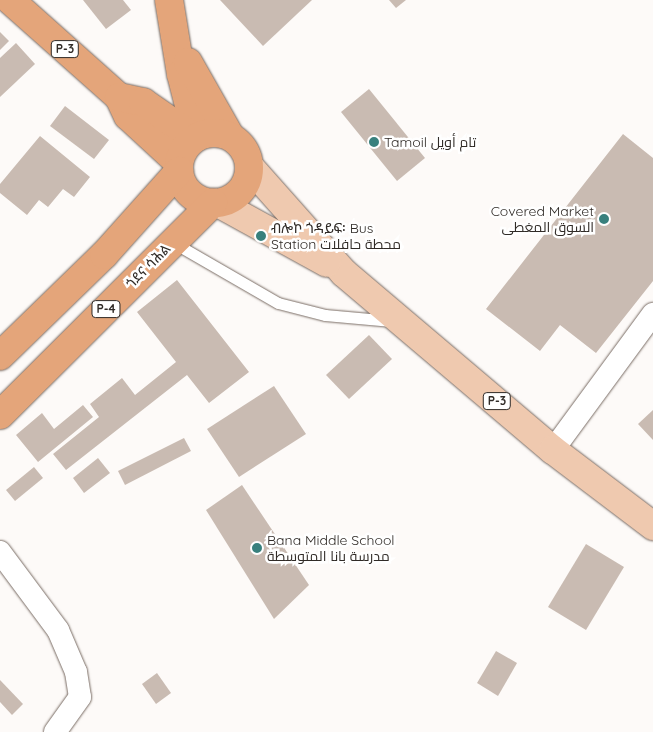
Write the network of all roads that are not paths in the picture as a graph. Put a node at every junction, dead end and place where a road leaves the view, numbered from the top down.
1 (10, 0) edge
2 (169, 0) edge
3 (177, 41) junction
4 (119, 97) junction
5 (230, 136) junction
6 (196, 138) junction
7 (249, 166) junction
8 (179, 167) junction
9 (215, 203) junction
10 (172, 242) junction
11 (344, 272) junction
12 (653, 314) edge
13 (404, 322) junction
14 (0, 356) edge
15 (0, 415) edge
16 (553, 450) junction
17 (653, 526) edge
18 (0, 552) edge
19 (55, 732) edge

1 - 4 highway, P-3
2 - 3 highway
3 - 5 highway
3 - 6 highway
4 - 6 highway
4 - 8 highway, P-3
5 - 6 highway
5 - 7 highway
6 - 8 highway
7 - 9 highway
7 - 11 main road, P-3
8 - 9 highway
8 - 14 highway
9 - 10 highway, ጎደና ሳሕል / P-4
9 - 11 main road, P-3
10 - 13 lane
10 - 15 highway, ጎደና ሳሕል / P-4
11 - 13 main road, P-3
12 - 16 street
13 - 16 main road, P-3
16 - 17 main road, P-3
18 - 19 street

